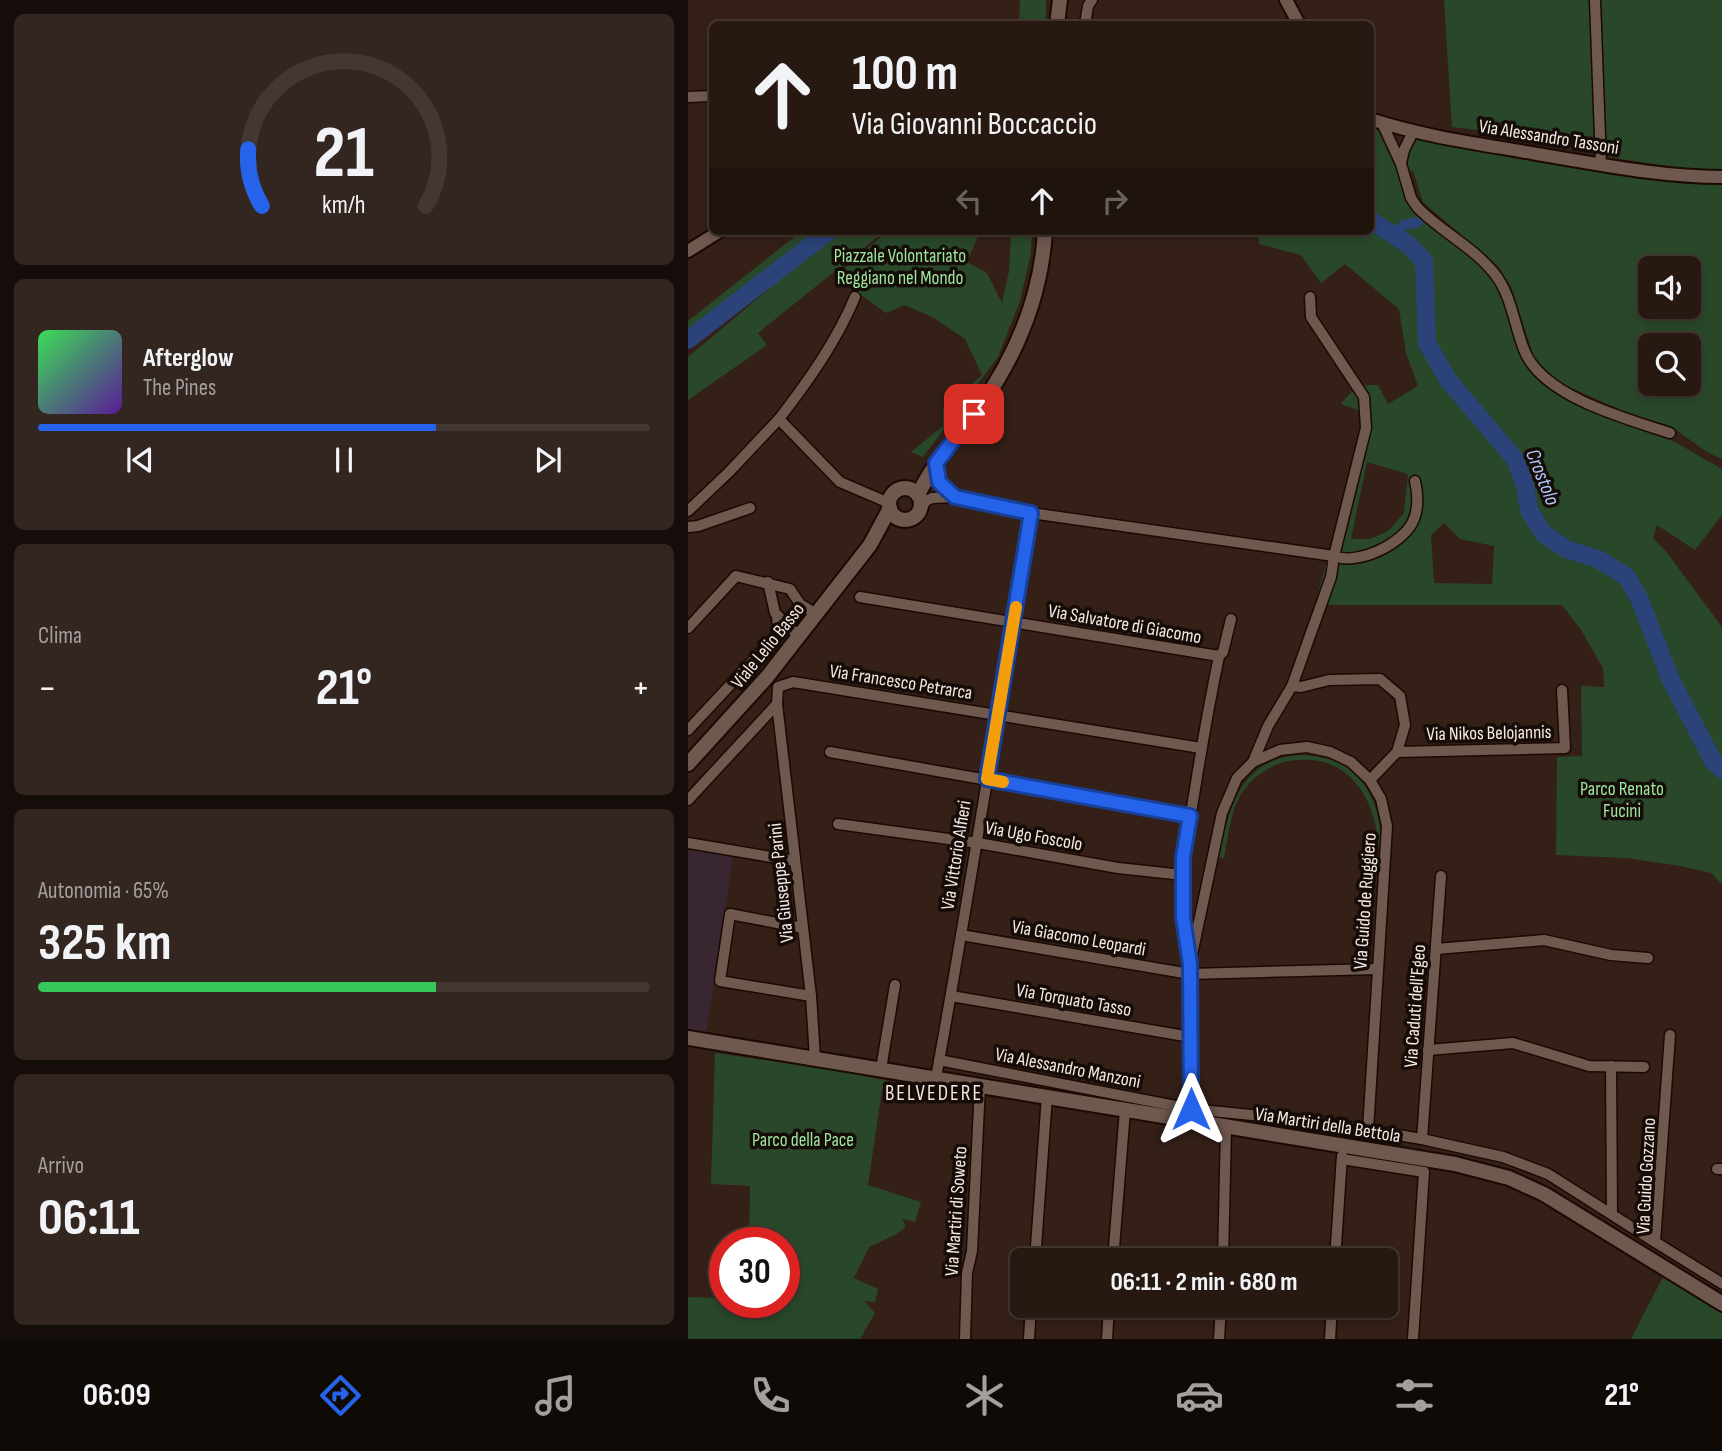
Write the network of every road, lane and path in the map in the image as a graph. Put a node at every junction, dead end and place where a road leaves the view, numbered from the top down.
1 (1060, 0) edge
2 (1092, 0) edge
3 (1285, 0) edge
4 (1595, 0) edge
5 (1057, 21) edge
6 (1086, 21) edge
7 (1297, 21) edge
8 (709, 96) edge
9 (688, 97) edge
10 (1374, 120) edge
11 (1413, 132) junction
12 (1401, 164) junction
13 (1601, 164) junction
14 (1722, 177) edge
15 (714, 235) edge
16 (1045, 235) edge
17 (688, 251) edge
18 (855, 297) dead end
19 (1310, 297) dead end
20 (779, 418) junction
21 (1670, 433) dead end
22 (932, 468) junction
23 (1415, 481) dead end
24 (952, 495) junction
25 (916, 497) junction
26 (890, 505) junction
27 (750, 508) dead end
28 (688, 511) edge
29 (1031, 513) junction
30 (903, 520) junction
31 (688, 527) edge
32 (870, 545) junction
33 (1334, 556) junction
34 (768, 582) junction
35 (860, 597) dead end
36 (816, 614) junction
37 (777, 615) junction
38 (1231, 619) dead end
39 (1013, 622) junction
40 (688, 628) edge
41 (799, 636) junction
42 (1219, 656) junction
43 (1292, 686) junction
44 (1562, 690) dead end
45 (777, 704) junction
46 (997, 713) junction
47 (688, 730) edge
48 (1201, 748) junction
49 (830, 752) dead end
50 (1397, 752) junction
51 (1253, 762) junction
52 (688, 764) edge
53 (987, 779) junction
54 (1370, 780) junction
55 (688, 800) edge
56 (1190, 816) junction
57 (838, 824) dead end
58 (688, 843) edge
59 (978, 843) junction
60 (795, 861) junction
61 (1183, 875) junction
62 (1441, 876) dead end
63 (803, 928) junction
64 (961, 935) junction
65 (1436, 949) junction
66 (1648, 958) dead end
67 (1378, 968) junction
68 (1190, 969) junction
69 (895, 985) dead end
70 (810, 996) junction
71 (951, 996) junction
72 (1670, 1035) dead end
73 (1191, 1037) junction
74 (688, 1038) edge
75 (1428, 1050) junction
76 (815, 1058) junction
77 (939, 1060) junction
78 (1611, 1066) junction
79 (1644, 1067) dead end
80 (881, 1069) junction
81 (936, 1078) junction
82 (980, 1085) junction
83 (1047, 1096) junction
84 (1191, 1109) junction
85 (1125, 1110) junction
86 (1226, 1127) junction
87 (1368, 1130) junction
88 (1422, 1139) junction
89 (1342, 1153) junction
90 (1612, 1214) junction
91 (1655, 1241) junction
92 (1036, 1248) edge
93 (1114, 1248) edge
94 (1223, 1248) edge
95 (1336, 1248) edge
96 (1722, 1284) edge
97 (1722, 1304) edge
98 (1030, 1318) edge
99 (1108, 1318) edge
100 (1220, 1318) edge
101 (1331, 1318) edge
102 (965, 1339) edge
103 (1029, 1339) edge
104 (1107, 1339) edge
105 (1219, 1339) edge
106 (1330, 1339) edge
107 (1413, 1339) edge

1 - 5 main road
2 - 6 street
3 - 7 street
4 - 13 street
8 - 9 street
10 - 11 street, Via Alessandro Tassoni
10 - 12 street
11 - 12 street
11 - 13 street, Via Alessandro Tassoni
12 - 21 street
13 - 14 street, Via Alessandro Tassoni
15 - 17 street
16 - 22 main road
18 - 20 street
19 - 33 street
20 - 26 street
20 - 28 street
22 - 24 street
22 - 25 main road
23 - 33 street
24 - 25 street
24 - 29 street
25 - 26 main road
25 - 30 main road
26 - 30 main road
26 - 32 main road, Viale Lelio Basso
27 - 31 street
29 - 33 street
29 - 39 street, Via Vittorio Alfieri
30 - 32 main road, Viale Lelio Basso
32 - 36 main road, Viale Lelio Basso
33 - 43 street
34 - 36 street
34 - 37 street
34 - 40 street
35 - 39 street, Via Salvatore di Giacomo
36 - 41 main road, Viale Lelio Basso
37 - 41 street
37 - 47 street
38 - 42 street
39 - 42 street, Via Salvatore di Giacomo
39 - 46 street, Via Vittorio Alfieri
41 - 52 main road, Viale Lelio Basso
42 - 48 street
43 - 50 street, Via Nikos Belojannis
43 - 51 street
44 - 50 street, Via Nikos Belojannis
45 - 46 street, Via Francesco Petrarca
45 - 55 street
45 - 60 street, Via Giuseppe Parini
46 - 48 street, Via Francesco Petrarca
46 - 53 street, Via Vittorio Alfieri
48 - 56 street
49 - 53 street
50 - 54 street
51 - 54 street, Via Guido de Ruggiero
51 - 68 street, Via Guido de Ruggiero
53 - 56 street
53 - 59 street, Via Vittorio Alfieri
54 - 67 street, Via Guido de Ruggiero
56 - 61 street
57 - 59 street, Via Ugo Foscolo
58 - 60 street
59 - 61 street, Via Ugo Foscolo
59 - 64 street, Via Vittorio Alfieri
60 - 63 street, Via Giuseppe Parini
61 - 68 street
62 - 65 street, Via Caduti dell'Egeo
63 - 70 street, Via Giuseppe Parini
63 - 70 street
64 - 68 street, Via Giacomo Leopardi
64 - 71 street, Via Vittorio Alfieri
65 - 66 street
65 - 75 street, Via Caduti dell'Egeo
67 - 68 street, Via Giacomo Leopardi
67 - 87 street, Via Guido de Ruggiero
68 - 73 street
69 - 80 street
70 - 76 street, Via Giuseppe Parini
71 - 73 street, Via Torquato Tasso
71 - 77 street, Via Vittorio Alfieri
72 - 91 street, Via Guido Gozzano
73 - 84 street
74 - 76 main road, Via Martiri della Bettola
75 - 78 street
75 - 88 street, Via Caduti dell'Egeo
76 - 80 main road, Via Martiri della Bettola
77 - 81 street, Via Vittorio Alfieri
77 - 84 street, Via Alessandro Manzoni
78 - 79 street
78 - 90 street
80 - 81 main road, Via Martiri della Bettola
81 - 82 main road, Via Martiri della Bettola
82 - 83 main road, Via Martiri della Bettola
82 - 102 street, Via Martiri di Soweto
83 - 85 main road, Via Martiri della Bettola
83 - 92 street
84 - 87 street, Via Alessandro Manzoni
85 - 86 main road, Via Martiri della Bettola
85 - 93 street
86 - 89 main road, Via Martiri della Bettola
86 - 94 street
87 - 88 street, Via Alessandro Manzoni
88 - 90 street, Via Alessandro Manzoni
89 - 95 street
89 - 97 main road, Via Martiri della Bettola
89 - 107 street
90 - 91 street, Via Alessandro Manzoni
91 - 96 street, Via Guido Gozzano
98 - 103 street
99 - 104 street
100 - 105 street
101 - 106 street

